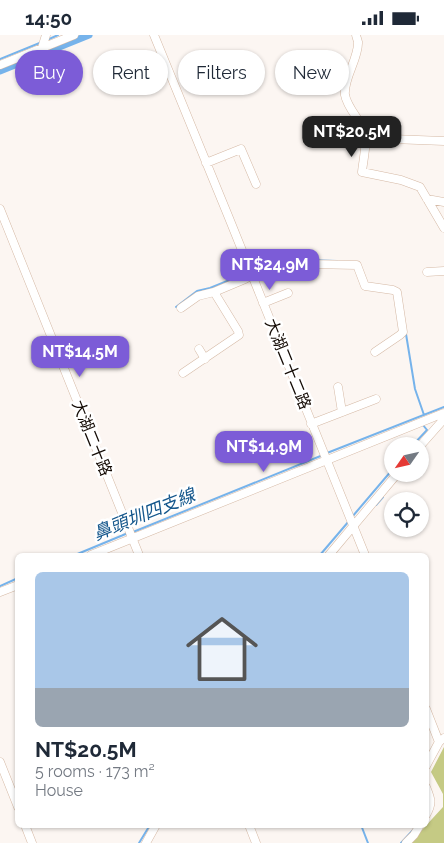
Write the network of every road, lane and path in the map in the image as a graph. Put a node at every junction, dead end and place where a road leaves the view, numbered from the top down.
1 (46, 35) edge
2 (74, 35) edge
3 (154, 35) edge
4 (356, 35) edge
5 (42, 48) junction
6 (0, 65) edge
7 (366, 138) junction
8 (444, 141) edge
9 (206, 163) junction
10 (256, 184) dead end
11 (427, 199) junction
12 (444, 203) edge
13 (0, 209) edge
14 (444, 228) edge
15 (444, 271) edge
16 (427, 272) dead end
17 (252, 274) junction
18 (214, 292) junction
19 (288, 293) dead end
20 (263, 303) junction
21 (181, 308) dead end
22 (199, 349) dead end
23 (375, 351) dead end
24 (205, 359) junction
25 (183, 373) dead end
26 (338, 387) dead end
27 (376, 399) dead end
28 (342, 412) junction
29 (444, 413) edge
30 (444, 419) edge
31 (311, 424) junction
32 (428, 437) edge
33 (326, 460) junction
34 (390, 483) edge
35 (353, 527) junction
36 (132, 539) junction
37 (97, 553) edge
38 (138, 553) edge
39 (331, 553) edge
40 (363, 553) edge
41 (15, 586) edge
42 (0, 592) edge
43 (429, 715) edge
44 (442, 740) edge
45 (429, 761) edge
46 (0, 762) edge
47 (429, 793) edge
48 (15, 800) edge
49 (429, 810) edge
50 (26, 828) edge
51 (154, 828) edge
52 (250, 828) edge
53 (418, 828) edge
54 (32, 843) edge
55 (146, 843) edge
56 (256, 843) edge
57 (406, 843) edge

1 - 5 street
2 - 5 street
3 - 9 street, 大湖二十二路
4 - 7 street
5 - 6 street
7 - 8 street
7 - 11 street
9 - 10 street
9 - 17 street, 大湖二十二路
11 - 12 street
11 - 14 street
13 - 36 street, 大湖二十路
15 - 16 street
17 - 18 street
17 - 20 street, 大湖二十二路
17 - 23 street
18 - 21 street
18 - 24 street
19 - 20 street
20 - 31 street, 大湖二十二路
22 - 24 street
24 - 25 street
26 - 28 street
27 - 28 street
28 - 31 street
29 - 33 street
30 - 32 street
31 - 33 street, 大湖二十二路
33 - 35 street, 大湖二十二路
33 - 36 street
34 - 35 street
35 - 39 street
35 - 40 street, 大湖二十二路
36 - 37 street
36 - 38 street, 大湖二十路
41 - 42 street
43 - 44 street
44 - 45 street
46 - 48 street
47 - 49 street
50 - 54 street
51 - 55 street
52 - 56 street
53 - 57 street

